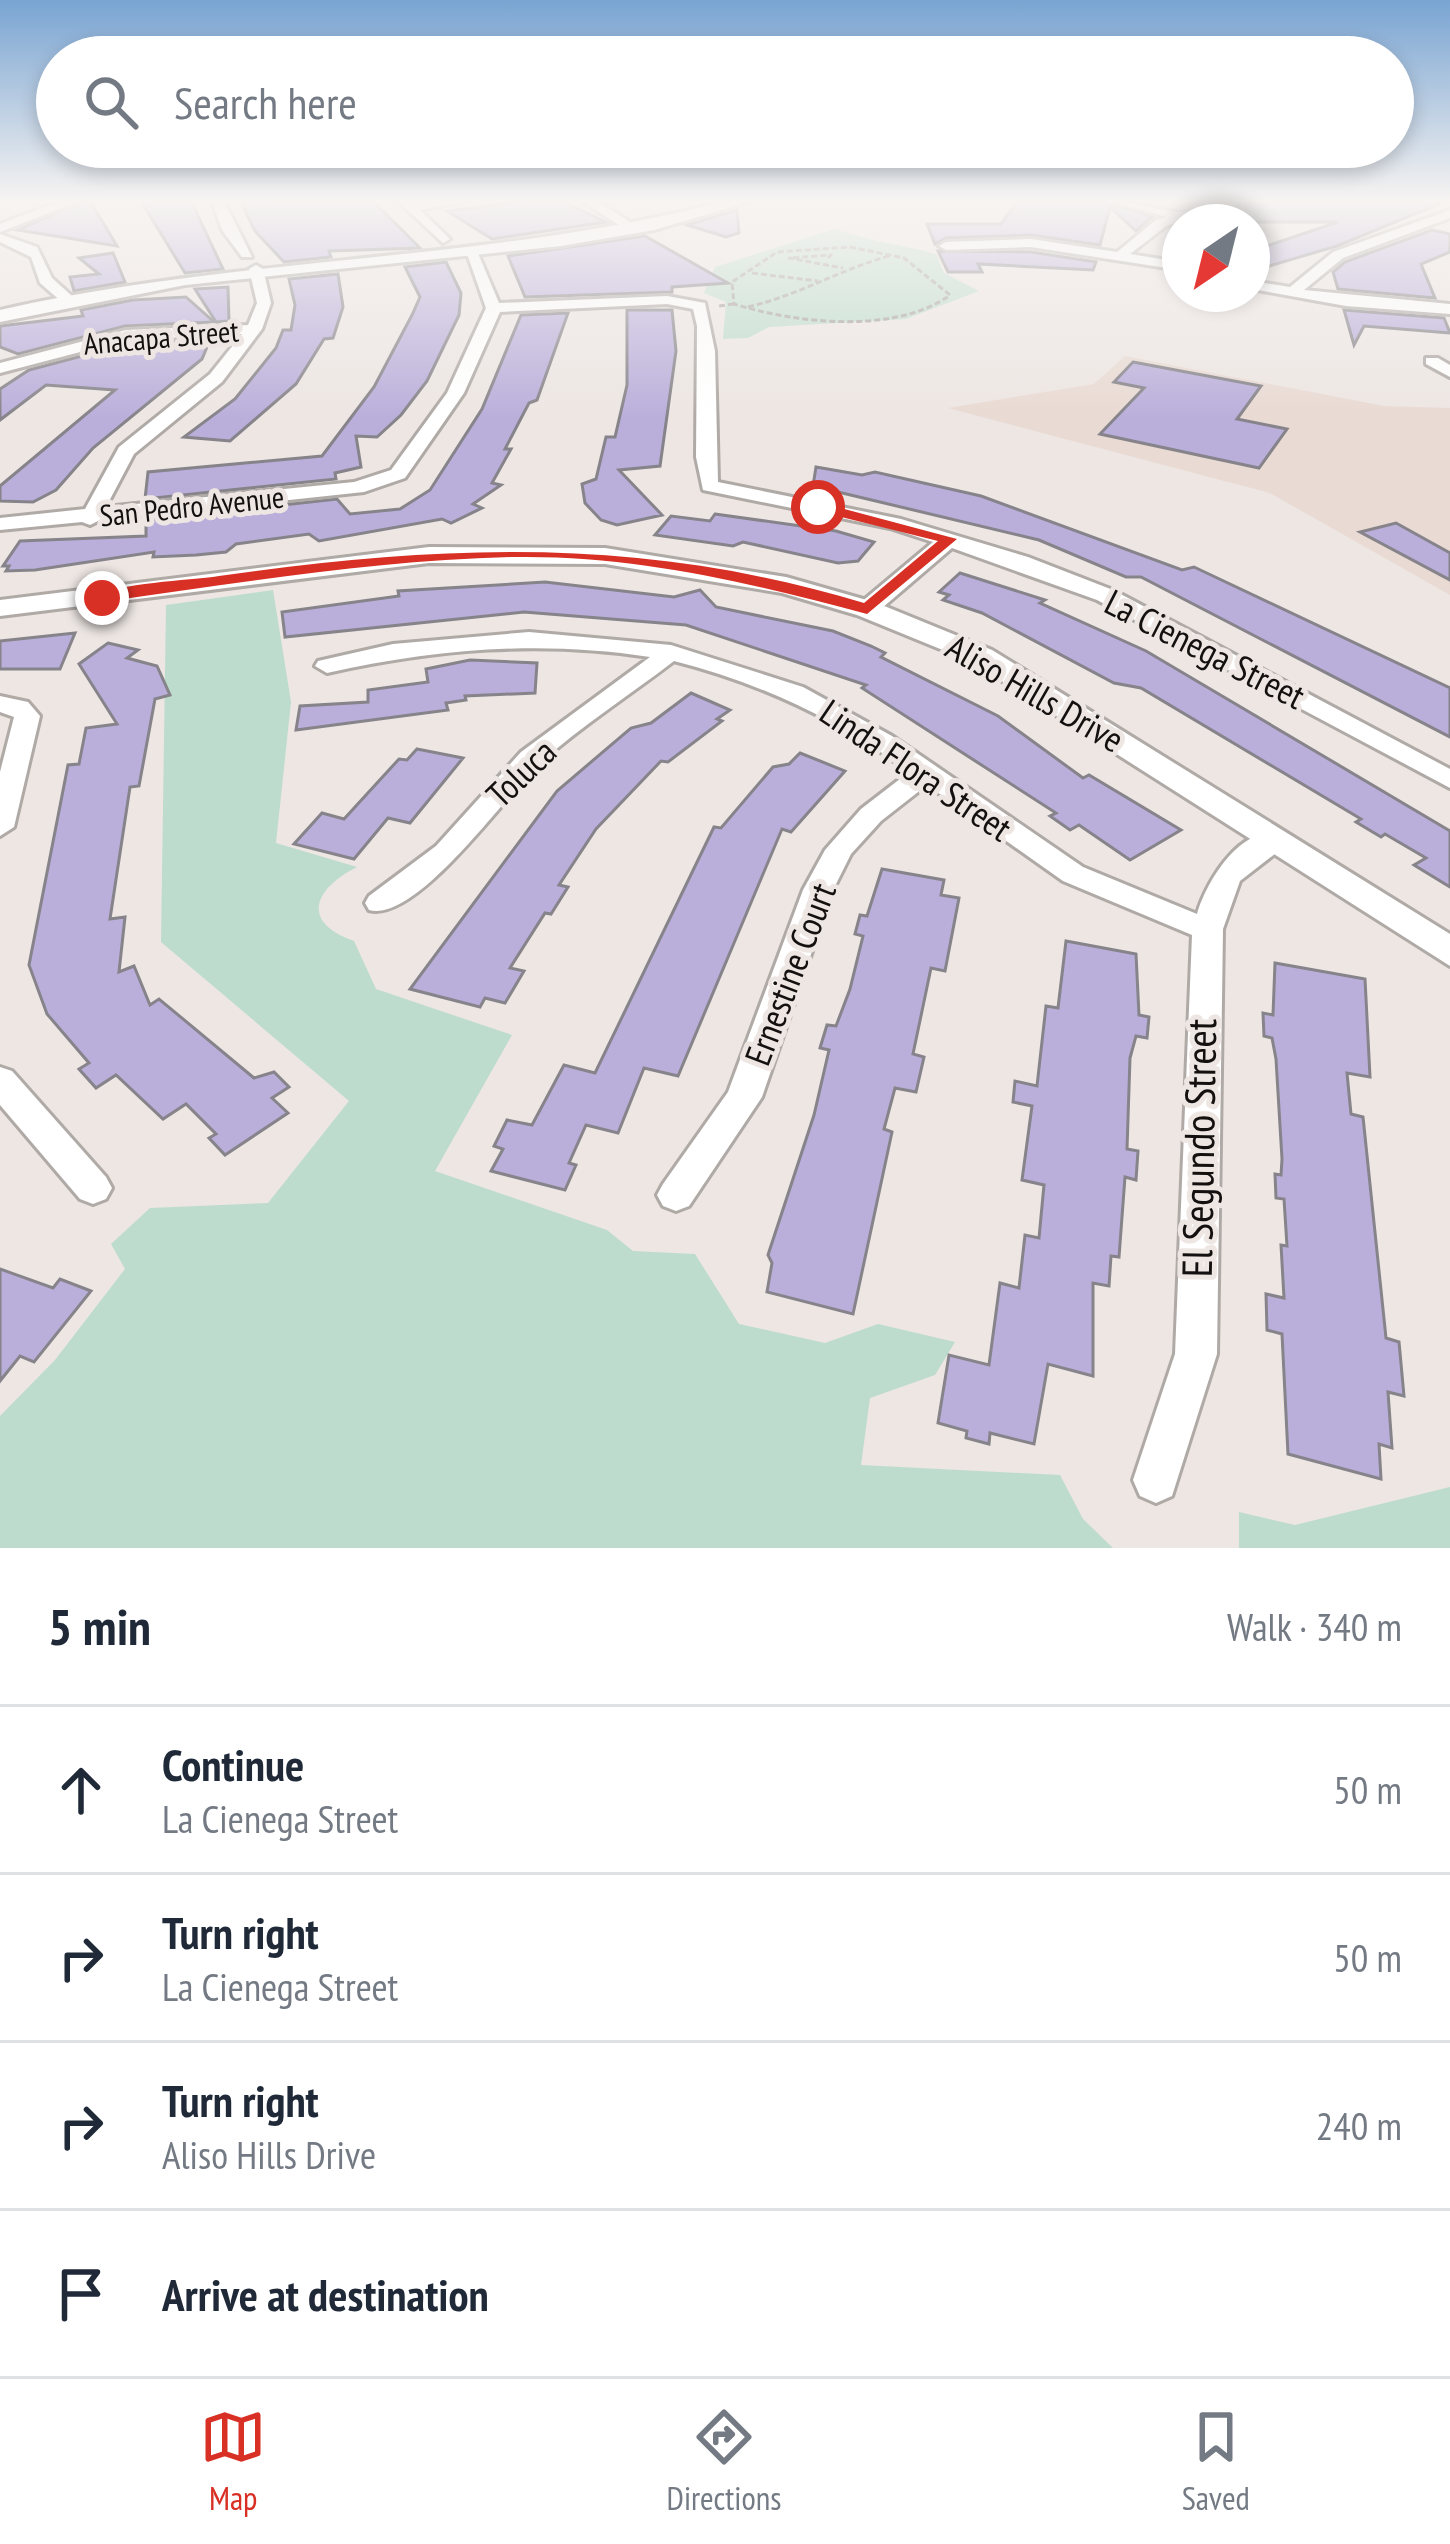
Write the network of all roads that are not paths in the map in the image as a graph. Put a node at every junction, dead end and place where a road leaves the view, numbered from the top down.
1 (44, 273) edge
2 (195, 273) edge
3 (254, 273) edge
4 (479, 273) edge
5 (1316, 273) edge
6 (1270, 289) edge
7 (1292, 293) junction
8 (67, 299) junction
9 (494, 308) junction
10 (1450, 308) edge
11 (0, 316) edge
12 (254, 329) junction
13 (1432, 361) dead end
14 (0, 368) edge
15 (1450, 372) edge
16 (89, 519) junction
17 (0, 524) edge
18 (949, 539) junction
19 (0, 608) edge
20 (867, 609) junction
21 (671, 652) junction
22 (327, 666) dead end
23 (0, 704) edge
24 (927, 772) junction
25 (1450, 780) edge
26 (0, 827) edge
27 (1275, 840) junction
28 (380, 903) dead end
29 (1208, 929) junction
30 (1450, 952) edge
31 (0, 1081) edge
32 (93, 1188) dead end
33 (676, 1195) dead end
34 (1156, 1480) dead end

1 - 8 street
2 - 8 street
3 - 12 street
4 - 9 street
5 - 7 street
6 - 7 street
7 - 10 street
8 - 11 street
9 - 16 street, San Pedro Avenue
9 - 18 street, La Cienega Street
12 - 14 street, Anacapa Street
12 - 16 street
13 - 15 street
16 - 17 street, San Pedro Avenue
18 - 20 street
18 - 25 street, La Cienega Street
19 - 20 street, Aliso Hills Drive
20 - 27 street, Aliso Hills Drive
21 - 22 street, Linda Flora Street
21 - 24 street, Linda Flora Street
21 - 28 street, Toluca
23 - 26 street
24 - 29 street, Linda Flora Street
24 - 33 street, Ernestine Court
27 - 29 street, El Segundo Street
27 - 30 street, Aliso Hills Drive
29 - 34 street, El Segundo Street
31 - 32 street

